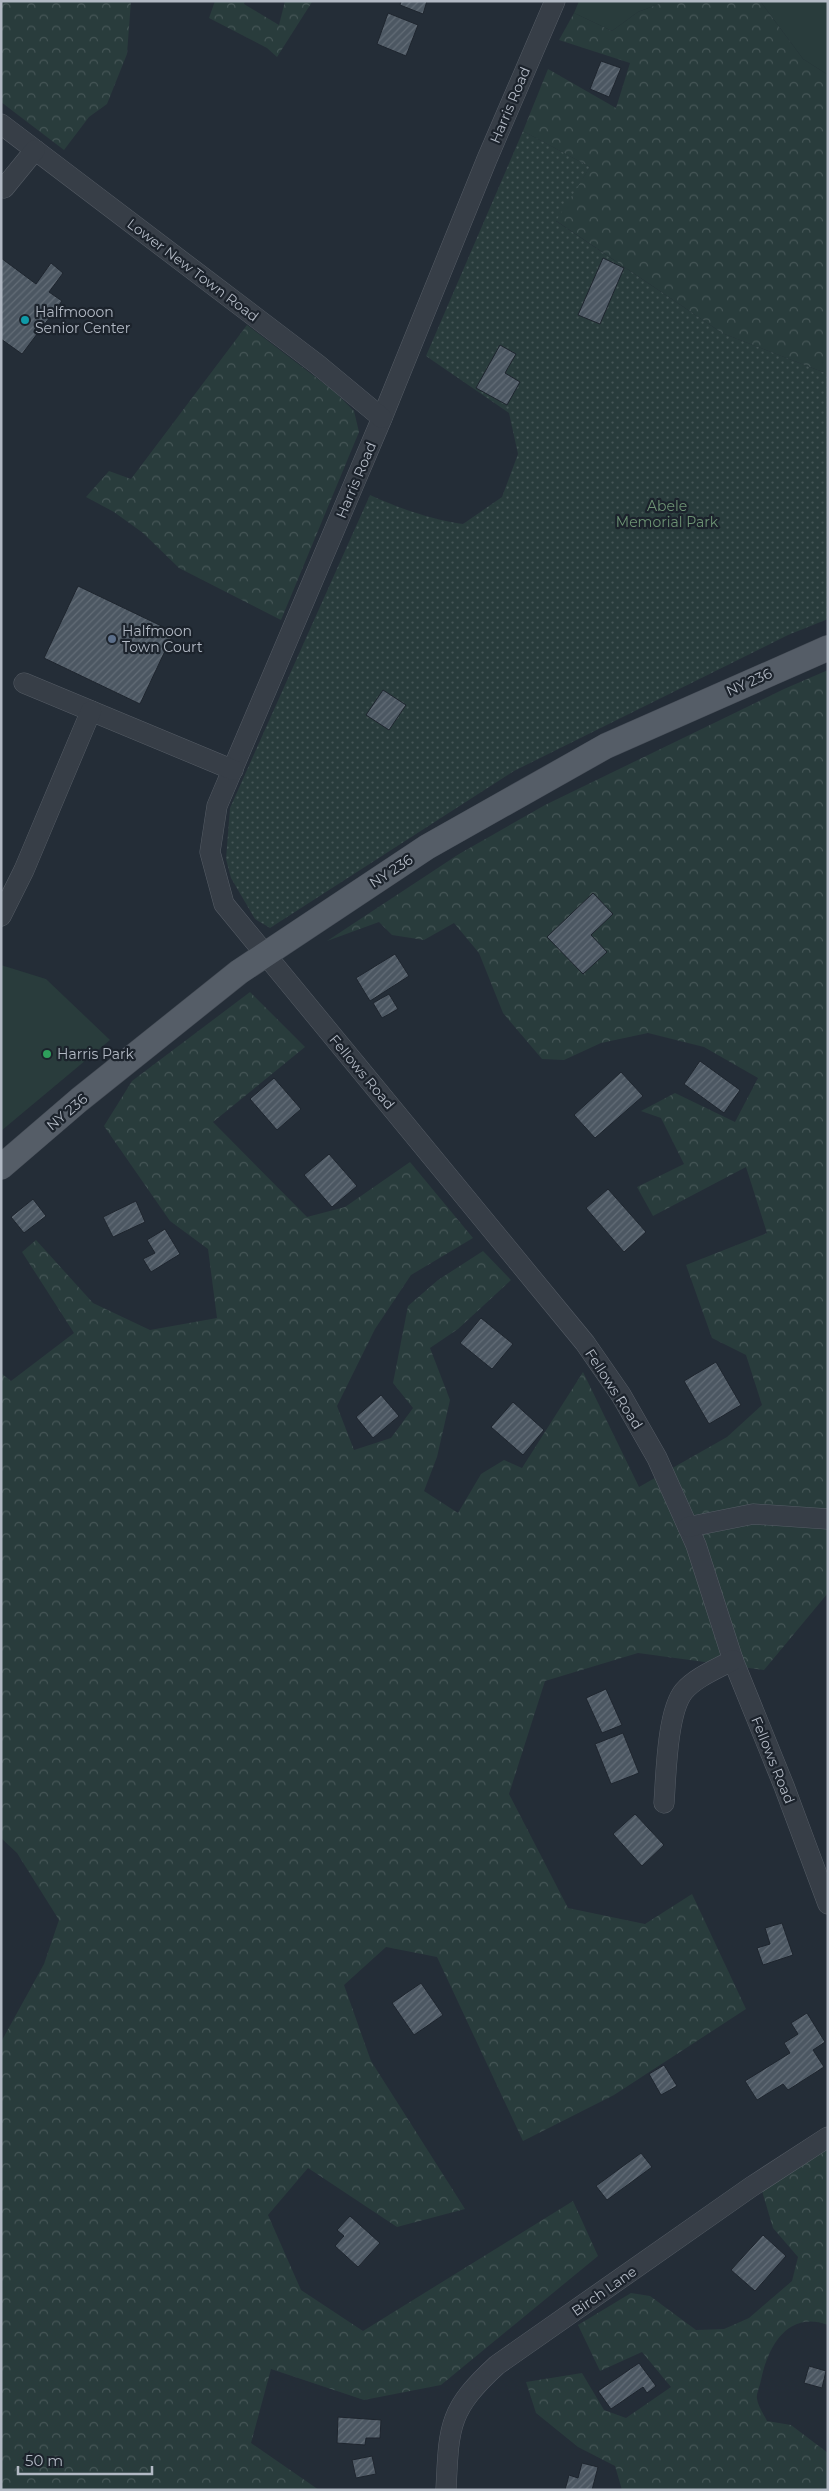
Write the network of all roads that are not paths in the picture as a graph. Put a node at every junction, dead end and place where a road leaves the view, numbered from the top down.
1 (555, 1) edge
2 (1, 124) edge
3 (35, 150) junction
4 (4, 188) dead end
5 (382, 418) junction
6 (828, 648) edge
7 (24, 683) dead end
8 (91, 711) junction
9 (233, 770) junction
10 (1, 916) edge
11 (263, 954) junction
12 (1, 1167) edge
13 (828, 1519) edge
14 (688, 1527) junction
15 (733, 1660) junction
16 (664, 1804) dead end
17 (828, 1904) edge
18 (828, 2137) edge
19 (446, 2490) edge

1 - 5 street, Harris Road
2 - 3 street, Lower New Town Road
3 - 4 street
3 - 5 street, Lower New Town Road
5 - 9 street, Harris Road
6 - 11 main road, NY 236 / NY 236
7 - 8 street
8 - 9 street
8 - 10 street
9 - 11 street, Harris Road
11 - 12 main road, NY 236 / NY 236
11 - 14 street, Fellows Road
13 - 14 street
14 - 15 street, Fellows Road
15 - 16 street
15 - 17 street, Fellows Road
18 - 19 street, Birch Lane

